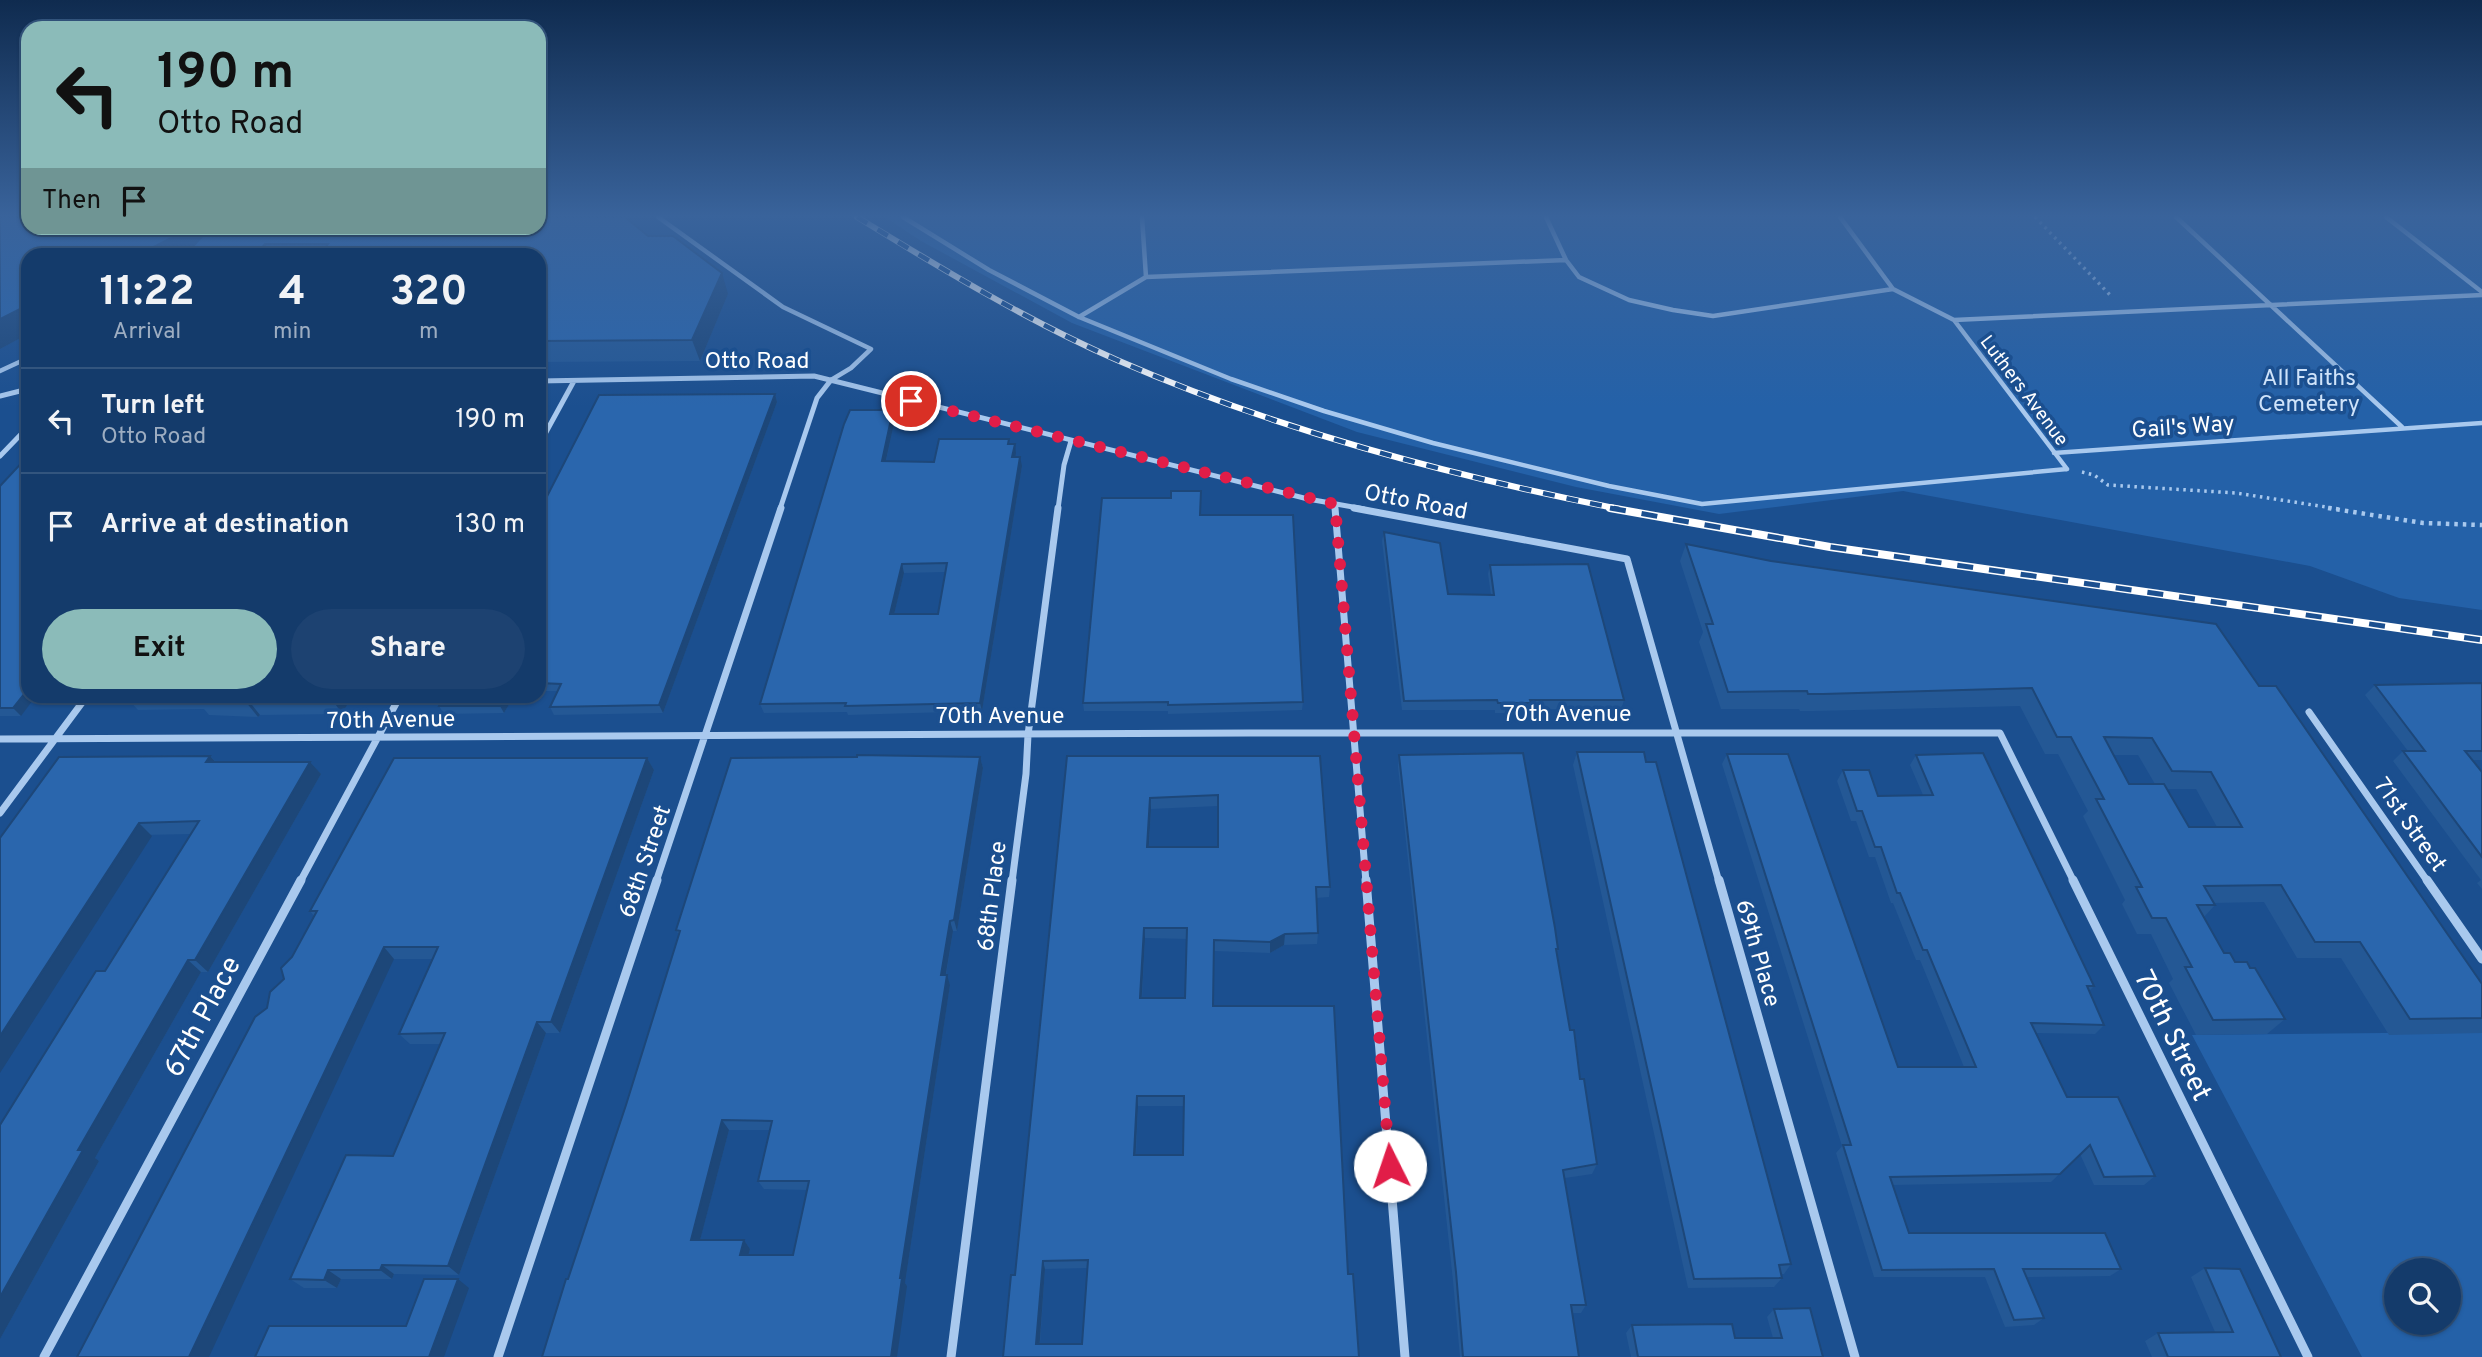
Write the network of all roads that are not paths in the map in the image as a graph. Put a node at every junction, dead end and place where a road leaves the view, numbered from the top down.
1 (746, 280) edge
2 (1009, 280) edge
3 (1140, 280) edge
4 (1585, 280) edge
5 (1887, 280) edge
6 (2242, 280) edge
7 (2465, 280) edge
8 (1893, 289) junction
9 (2482, 294) edge
10 (2268, 305) junction
11 (1079, 317) junction
12 (1954, 320) junction
13 (21, 361) edge
14 (0, 371) edge
15 (831, 380) junction
16 (546, 381) edge
17 (575, 381) junction
18 (21, 390) edge
19 (0, 396) edge
20 (2482, 423) edge
21 (2402, 427) junction
22 (546, 433) edge
23 (21, 434) edge
24 (1071, 441) junction
25 (2054, 453) junction
26 (0, 456) edge
27 (1335, 504) junction
28 (1627, 559) joint
29 (82, 703) edge
30 (396, 703) edge
31 (2309, 712) dead end
32 (1675, 732) junction
33 (707, 733) junction
34 (1355, 733) junction
35 (2000, 733) joint
36 (1028, 735) junction
37 (376, 738) junction
38 (0, 739) edge
39 (56, 739) junction
40 (0, 813) edge
41 (2482, 959) edge
42 (44, 1357) edge
43 (498, 1357) edge
44 (951, 1357) edge
45 (1405, 1357) edge
46 (1855, 1357) edge
47 (2308, 1357) edge

1 - 15 lane
2 - 11 lane
3 - 11 lane
4 - 8 lane
5 - 8 lane, Luthers Avenue
6 - 10 lane
7 - 9 lane
8 - 12 lane, Luthers Avenue
9 - 10 lane
10 - 12 lane
10 - 21 lane
11 - 25 lane, Luthers Avenue
12 - 25 lane, Luthers Avenue
13 - 14 lane
15 - 17 street, Otto Road
15 - 24 street, Otto Road
15 - 33 street, 68th Street
16 - 17 street, Otto Road
17 - 22 street
18 - 19 street
20 - 21 lane, Gail's Way
21 - 25 lane, Gail's Way
23 - 26 street
24 - 27 street, Otto Road
24 - 36 street, 68th Place
27 - 28 street, Otto Road
27 - 34 street
28 - 32 street, 69th Place
29 - 39 street
30 - 37 street, 67th Place
31 - 41 street, 71st Street
32 - 34 street, 70th Avenue
32 - 35 street, 70th Avenue
32 - 46 street, 69th Place
33 - 36 street, 70th Avenue
33 - 37 street, 70th Avenue
33 - 43 street, 68th Street
34 - 36 street, 70th Avenue
34 - 45 street
35 - 47 street, 70th Street
36 - 44 street, 68th Place
37 - 39 street, 70th Avenue
37 - 42 street, 67th Place
38 - 39 street, 70th Avenue
39 - 40 street

